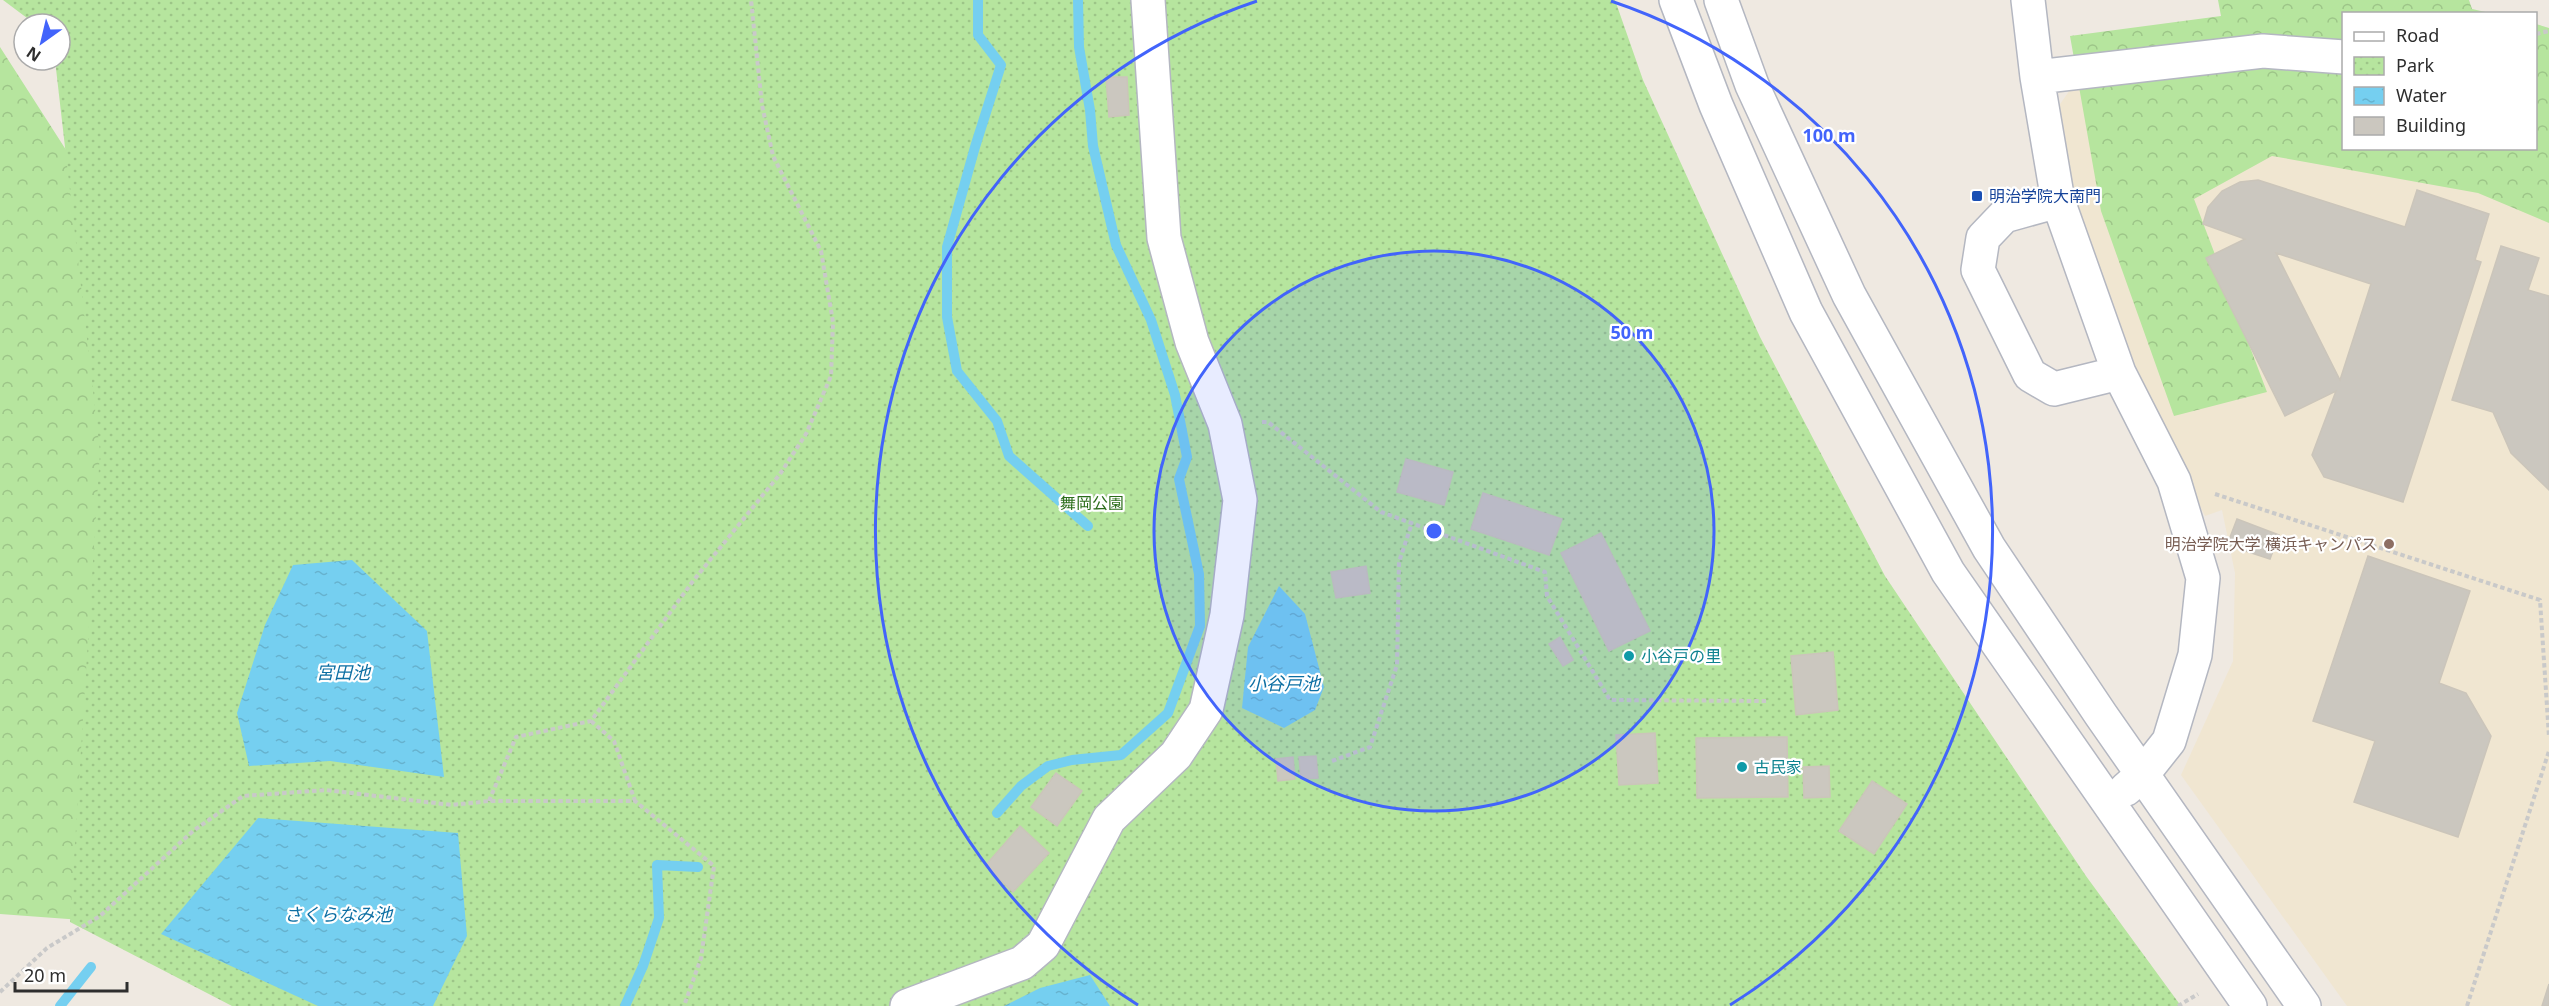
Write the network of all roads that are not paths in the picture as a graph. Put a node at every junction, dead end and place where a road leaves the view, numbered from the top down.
1 (1148, 0) edge
2 (1676, 0) edge
3 (1720, 0) edge
4 (2028, 0) edge
5 (2342, 57) edge
6 (2037, 77) junction
7 (2058, 201) junction
8 (2119, 373) junction
9 (2142, 775) junction
10 (2109, 805) junction
11 (907, 1006) edge
12 (2250, 1006) edge
13 (2304, 1006) edge

1 - 11 street
2 - 10 street
3 - 9 street
4 - 6 street
5 - 6 street
6 - 7 street
7 - 8 street
7 - 8 street
8 - 9 street
9 - 10 street
9 - 13 street
10 - 12 street

